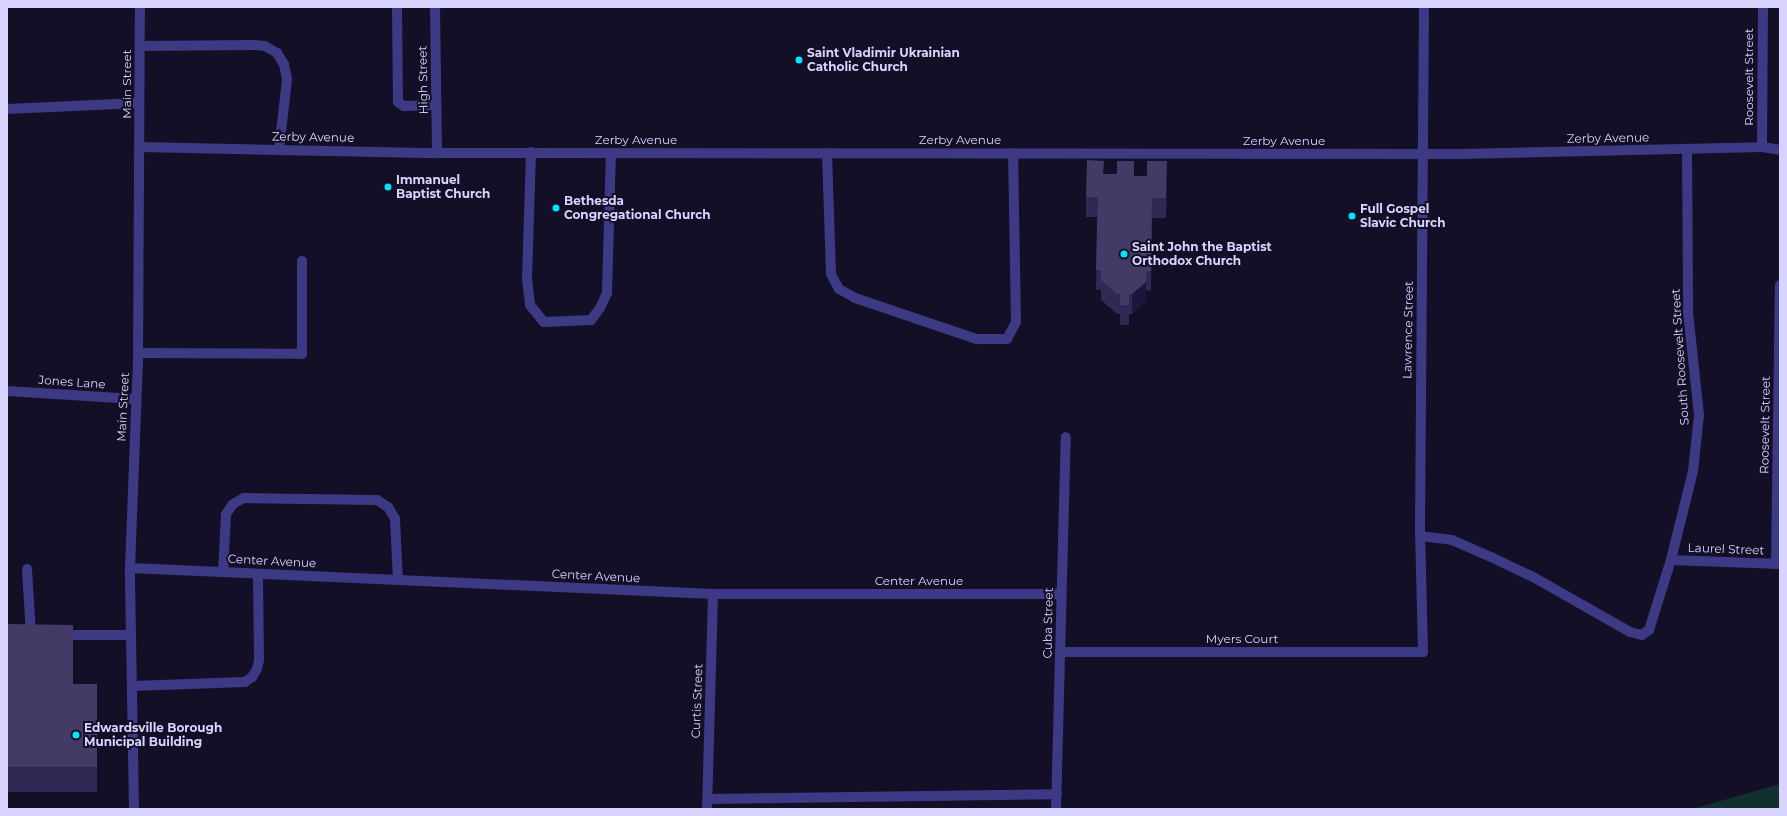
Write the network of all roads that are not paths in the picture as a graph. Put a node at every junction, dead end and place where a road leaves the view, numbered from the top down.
1 (140, 7) edge
2 (397, 7) edge
3 (435, 7) edge
4 (1424, 7) edge
5 (1763, 7) edge
6 (140, 46) junction
7 (139, 103) junction
8 (436, 105) junction
9 (7, 109) edge
10 (140, 147) junction
11 (1762, 147) junction
12 (279, 149) junction
13 (1687, 149) junction
14 (1780, 150) edge
15 (531, 152) junction
16 (437, 153) junction
17 (610, 153) junction
18 (827, 153) junction
19 (1013, 153) junction
20 (1424, 154) junction
21 (302, 261) dead end
22 (1780, 285) edge
23 (138, 353) junction
24 (7, 391) edge
25 (135, 399) junction
26 (1066, 437) dead end
27 (1420, 536) junction
28 (1671, 560) junction
29 (1778, 564) edge
30 (130, 568) junction
31 (28, 569) dead end
32 (223, 572) junction
33 (258, 574) junction
34 (398, 580) junction
35 (713, 594) junction
36 (1061, 594) junction
37 (19, 634) edge
38 (39, 634) junction
39 (131, 635) junction
40 (1061, 652) junction
41 (1423, 652) joint
42 (132, 686) junction
43 (1057, 794) junction
44 (708, 798) junction
45 (134, 809) edge
46 (708, 809) edge
47 (1056, 809) edge

1 - 6 street, Main Street
2 - 8 street
3 - 8 street, High Street
4 - 20 street, Lawrence Street
5 - 11 street, Roosevelt Street
6 - 7 street, Main Street
6 - 12 street
7 - 9 street
7 - 10 street, Main Street
8 - 16 street, High Street
10 - 12 street, Zerby Avenue
10 - 23 street, Main Street
11 - 13 street, Zerby Avenue
11 - 14 street, Zerby Avenue
12 - 16 street, Zerby Avenue
13 - 20 street, Zerby Avenue
13 - 28 street, South Roosevelt Street
15 - 16 street, Zerby Avenue
15 - 17 street, Zerby Avenue
15 - 17 street
17 - 18 street, Zerby Avenue
18 - 19 street, Zerby Avenue
18 - 19 street
19 - 20 street, Zerby Avenue
20 - 27 street, Lawrence Street
21 - 23 street
22 - 29 street, Roosevelt Street
23 - 25 street, Main Street
24 - 25 street, Jones Lane
25 - 30 street, Main Street
26 - 36 street, Cuba Street
27 - 28 street, South Roosevelt Street
27 - 41 street, Lawrence Street
28 - 29 street, Laurel Street
30 - 32 street, Center Avenue
30 - 39 street, Main Street
31 - 38 street
32 - 33 street, Center Avenue
32 - 34 street
33 - 34 street, Center Avenue
33 - 42 street
34 - 35 street, Center Avenue
35 - 36 street, Center Avenue
35 - 44 street, Curtis Street
36 - 40 street, Cuba Street
37 - 38 street
38 - 39 street
39 - 42 street, Main Street
40 - 41 street, Myers Court
40 - 43 street, Cuba Street
42 - 45 street, Main Street
43 - 44 street
43 - 47 street, Cuba Street
44 - 46 street, Curtis Street

